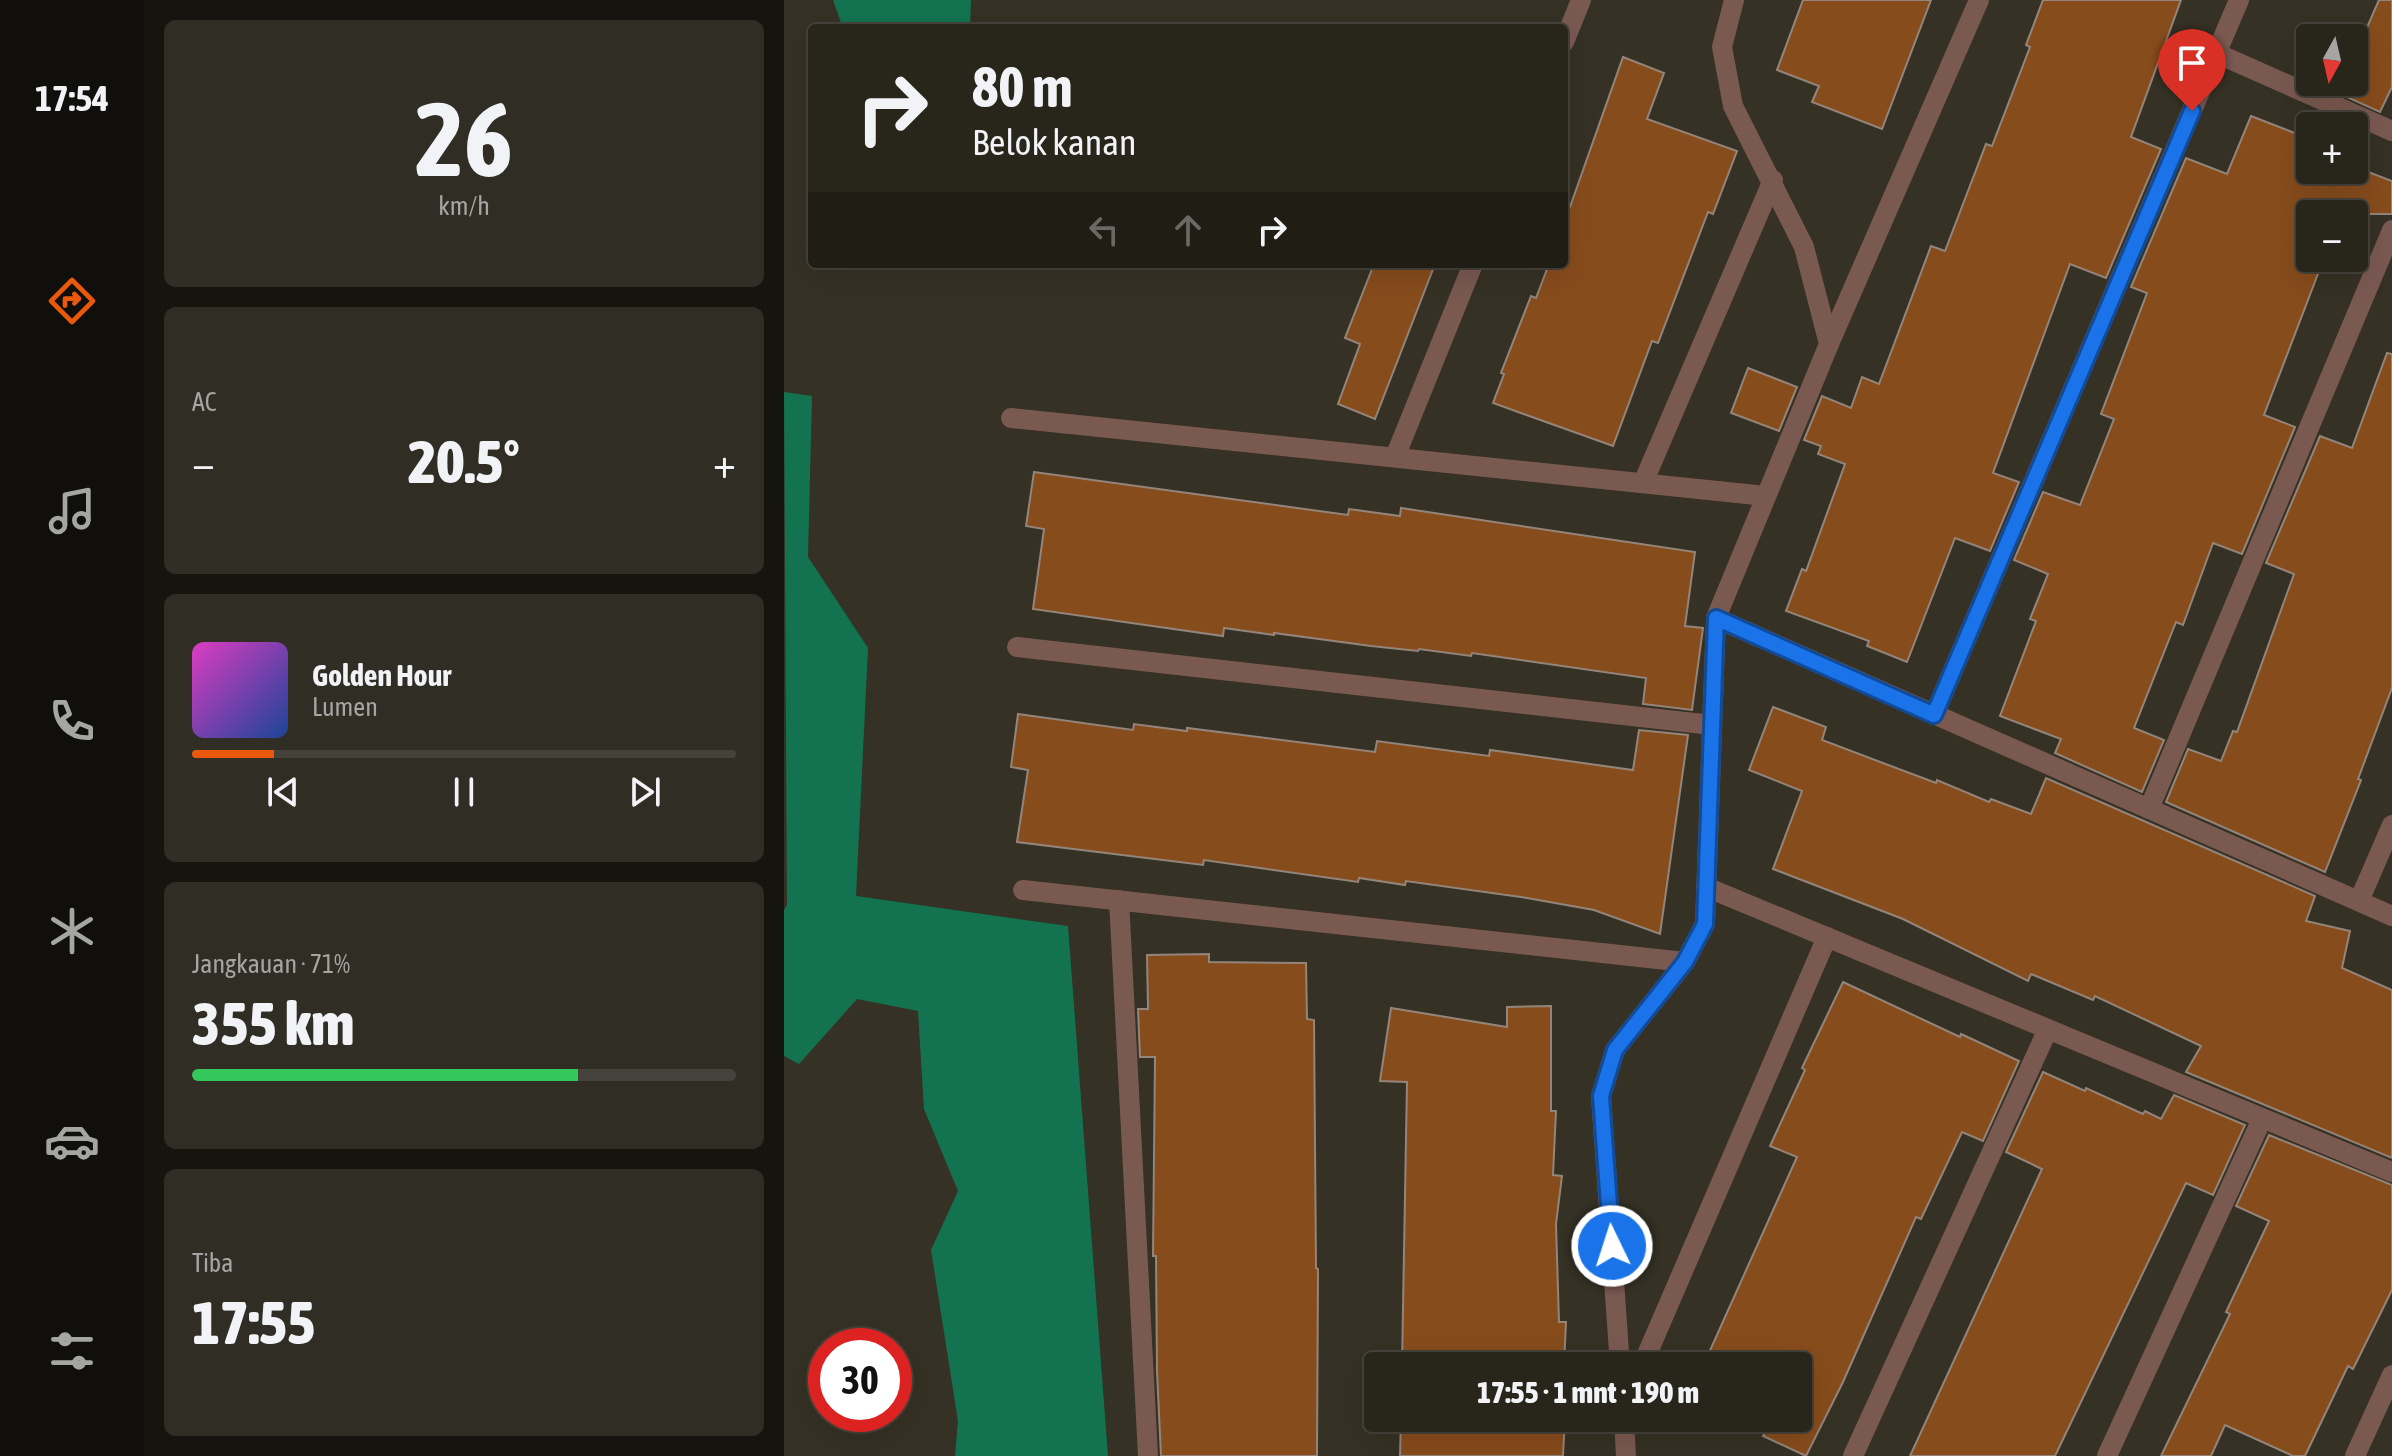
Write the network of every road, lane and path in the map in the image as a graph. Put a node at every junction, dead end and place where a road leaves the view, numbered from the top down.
1 (1581, 0) edge
2 (1979, 0) edge
3 (2239, 0) edge
4 (1730, 1) edge
5 (1568, 32) edge
6 (2216, 53) junction
7 (2392, 131) edge
8 (1773, 180) junction
9 (2392, 230) edge
10 (1471, 268) edge
11 (1829, 344) junction
12 (1011, 418) dead end
13 (1395, 457) junction
14 (1643, 483) junction
15 (1766, 496) junction
16 (1716, 618) junction
17 (1017, 647) dead end
18 (1934, 715) junction
19 (1712, 725) junction
20 (2149, 809) junction
21 (2392, 825) edge
22 (1706, 887) junction
23 (1023, 890) dead end
24 (1119, 900) junction
25 (2359, 901) junction
26 (2392, 916) edge
27 (1827, 937) junction
28 (1685, 962) junction
29 (2048, 1029) junction
30 (2262, 1119) junction
31 (2392, 1172) edge
32 (1619, 1352) edge
33 (1648, 1352) edge
34 (2392, 1375) edge
35 (1625, 1432) edge
36 (1148, 1456) edge
37 (1626, 1456) edge
38 (1853, 1456) edge
39 (2107, 1456) edge
40 (2355, 1456) edge

1 - 5 street
2 - 11 street
3 - 6 street
4 - 8 street
6 - 7 street
6 - 18 street
8 - 11 street
8 - 14 street
9 - 20 street
10 - 13 street
11 - 15 street
12 - 13 street
13 - 14 street
14 - 15 street
15 - 16 street
16 - 18 street
16 - 19 street
17 - 19 street
18 - 20 street
19 - 22 street
20 - 25 street
21 - 25 street
22 - 27 street
22 - 28 street
23 - 24 street
24 - 28 street
24 - 36 street
25 - 26 street
27 - 29 street
27 - 33 street
28 - 32 street
29 - 30 street
29 - 38 street
30 - 31 street
30 - 39 street
34 - 40 street
35 - 37 street

